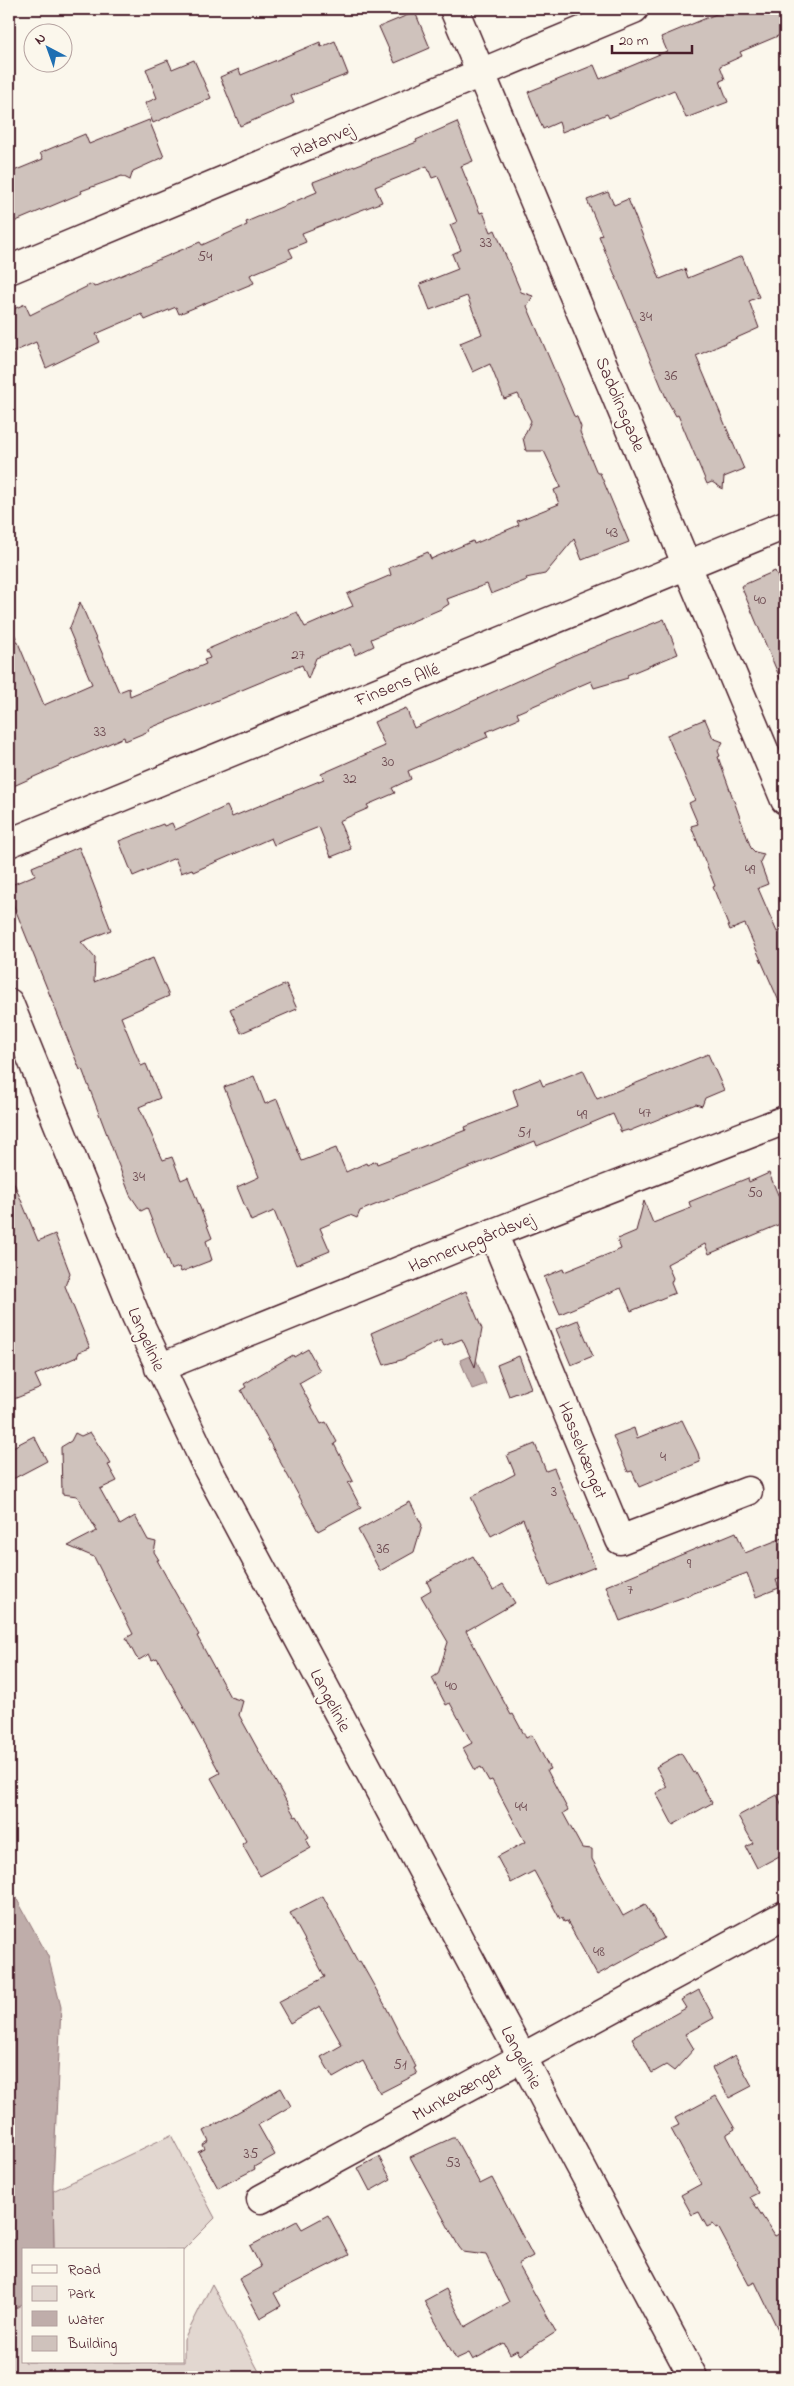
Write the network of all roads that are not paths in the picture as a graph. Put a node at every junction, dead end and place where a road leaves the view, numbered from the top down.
1 (454, 9) edge
2 (634, 9) edge
3 (482, 73) junction
4 (9, 270) edge
5 (785, 525) edge
6 (688, 565) junction
7 (785, 800) edge
8 (9, 843) edge
9 (9, 1003) edge
10 (785, 1120) edge
11 (494, 1233) junction
12 (159, 1368) junction
13 (748, 1491) dead end
14 (785, 1915) edge
15 (521, 2056) junction
16 (261, 2199) dead end
17 (693, 2377) edge

1 - 3 street, Sadolinsgade
2 - 3 street, Platanvej
3 - 4 street, Platanvej
3 - 6 street, Sadolinsgade
5 - 6 street, Finsens Allé
6 - 7 street, Sadolinsgade
6 - 8 street, Finsens Allé
9 - 12 street, Langelinie
10 - 11 street, Hannerupgårdsvej
11 - 12 street, Hannerupgårdsvej
11 - 13 street, Hasselvænget
12 - 15 street, Langelinie
14 - 15 street, Munkevænget
15 - 16 street, Munkevænget
15 - 17 street, Langelinie

